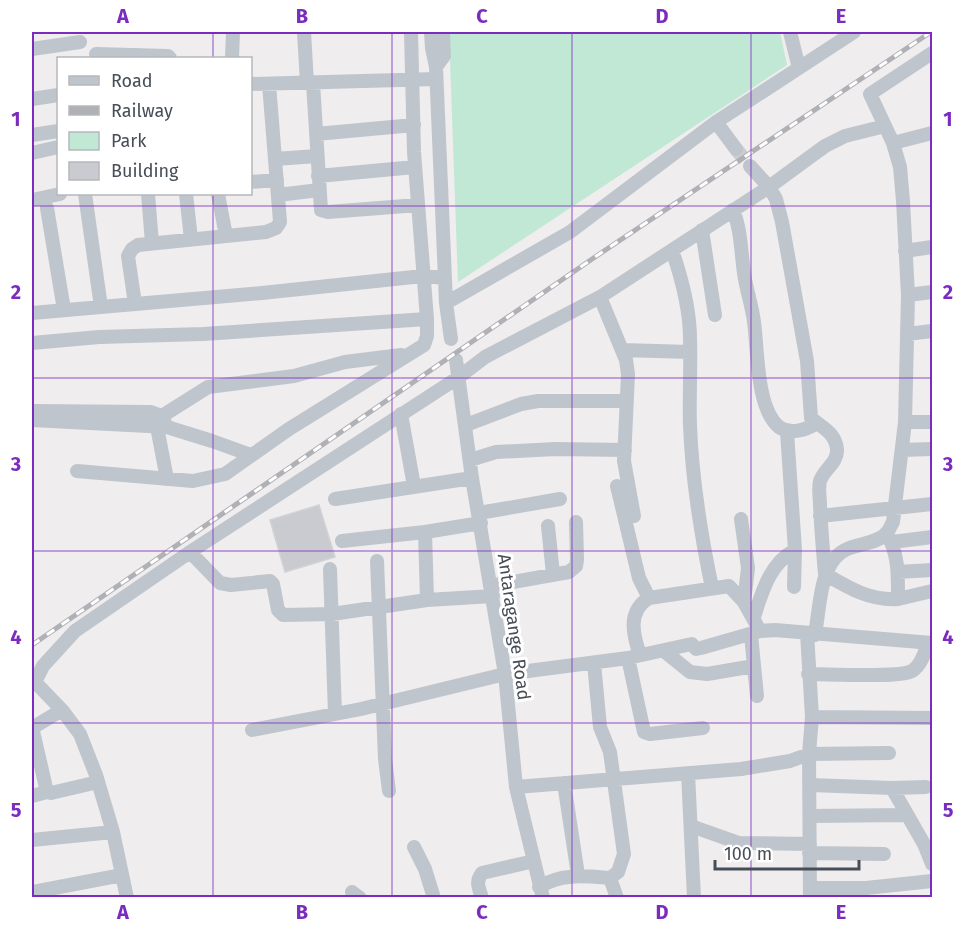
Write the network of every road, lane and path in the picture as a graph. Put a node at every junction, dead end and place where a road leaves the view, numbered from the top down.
1 (233, 32) edge
2 (304, 32) edge
3 (411, 32) edge
4 (431, 32) edge
5 (443, 32) edge
6 (790, 32) edge
7 (854, 32) edge
8 (80, 42) dead end
9 (32, 49) edge
10 (933, 53) edge
11 (96, 54) dead end
12 (169, 57) edge
13 (232, 57) edge
14 (799, 68) junction
15 (436, 73) junction
16 (413, 80) junction
17 (310, 83) junction
18 (252, 84) edge
19 (268, 84) junction
20 (57, 95) edge
21 (32, 99) edge
22 (716, 122) junction
23 (414, 125) junction
24 (885, 126) junction
25 (57, 131) edge
26 (933, 133) edge
27 (316, 134) junction
28 (32, 135) edge
29 (893, 143) junction
30 (57, 147) edge
31 (736, 149) tunnel mouth
32 (32, 153) edge
33 (317, 156) junction
34 (275, 159) junction
35 (750, 166) tunnel mouth
36 (415, 167) junction
37 (277, 180) junction
38 (252, 182) edge
39 (319, 183) junction
40 (769, 187) junction
41 (57, 195) edge
42 (85, 195) edge
43 (148, 195) edge
44 (186, 195) edge
45 (218, 195) edge
46 (278, 195) junction
47 (32, 200) edge
48 (418, 205) junction
49 (48, 208) dead end
50 (733, 210) junction
51 (702, 230) junction
52 (226, 236) junction
53 (191, 239) junction
54 (152, 243) junction
55 (933, 247) edge
56 (672, 250) junction
57 (905, 251) junction
58 (423, 276) junction
59 (445, 278) junction
60 (933, 292) edge
61 (908, 295) junction
62 (600, 297) junction
63 (446, 303) junction
64 (135, 304) junction
65 (101, 307) junction
66 (64, 310) junction
67 (32, 313) edge
68 (715, 315) dead end
69 (427, 318) junction
70 (933, 331) edge
71 (907, 334) junction
72 (452, 339) dead end
73 (32, 343) edge
74 (622, 350) junction
75 (412, 352) junction
76 (690, 352) junction
77 (456, 360) dead end
78 (459, 377) junction
79 (627, 401) junction
80 (32, 411) edge
81 (402, 414) junction
82 (32, 420) edge
83 (933, 422) edge
84 (162, 423) junction
85 (817, 423) junction
86 (905, 423) junction
87 (466, 425) junction
88 (788, 432) junction
89 (933, 449) edge
90 (625, 450) junction
91 (902, 450) junction
92 (251, 455) junction
93 (470, 460) junction
94 (78, 471) dead end
95 (472, 478) junction
96 (167, 479) junction
97 (414, 486) junction
98 (617, 486) dead end
99 (335, 499) dead end
100 (560, 499) dead end
101 (933, 504) edge
102 (894, 509) junction
103 (634, 516) dead end
104 (820, 516) junction
105 (480, 518) junction
106 (741, 519) dead end
107 (576, 522) dead end
108 (548, 526) dead end
109 (425, 532) junction
110 (821, 534) junction
111 (889, 537) junction
112 (933, 537) edge
113 (342, 541) dead end
114 (795, 543) junction
115 (190, 552) junction
116 (377, 561) dead end
117 (330, 569) dead end
118 (933, 570) edge
119 (898, 572) junction
120 (553, 574) junction
121 (825, 574) junction
122 (794, 587) dead end
123 (712, 588) junction
124 (492, 591) junction
125 (933, 591) edge
126 (649, 598) junction
127 (898, 599) junction
128 (427, 600) junction
129 (744, 602) junction
130 (379, 608) junction
131 (332, 614) junction
132 (754, 617) junction
133 (755, 633) junction
134 (811, 634) junction
135 (930, 643) edge
136 (664, 651) junction
137 (634, 657) junction
138 (594, 663) junction
139 (754, 666) junction
140 (505, 674) junction
141 (808, 674) junction
142 (33, 682) edge
143 (757, 696) dead end
144 (384, 704) junction
145 (62, 710) junction
146 (335, 714) junction
147 (812, 717) junction
148 (933, 718) edge
149 (32, 728) edge
150 (703, 728) dead end
151 (252, 730) dead end
152 (889, 753) dead end
153 (809, 754) junction
154 (688, 773) junction
155 (613, 779) junction
156 (98, 782) junction
157 (564, 783) junction
158 (810, 785) junction
159 (516, 787) junction
160 (926, 787) dead end
161 (892, 788) junction
162 (389, 791) dead end
163 (46, 792) junction
164 (32, 796) edge
165 (811, 816) junction
166 (907, 816) junction
167 (691, 826) junction
168 (113, 832) junction
169 (32, 840) edge
170 (414, 847) dead end
171 (809, 848) junction
172 (884, 854) dead end
173 (534, 861) junction
174 (933, 864) edge
175 (122, 875) junction
176 (578, 875) junction
177 (610, 878) junction
178 (933, 881) edge
179 (33, 892) edge
180 (541, 892) edge
181 (811, 893) edge
182 (869, 893) edge
183 (127, 897) edge
184 (434, 897) edge
185 (482, 897) edge
186 (617, 897) edge
187 (694, 897) edge

1 - 13 street
2 - 17 street
3 - 16 street
4 - 15 street
5 - 15 street
6 - 14 street
7 - 14 street
8 - 9 street
10 - 24 street
11 - 12 street
14 - 22 street
15 - 16 street
15 - 59 street
16 - 17 street
16 - 23 street
17 - 19 street
17 - 27 street
18 - 19 street
19 - 34 street
20 - 21 street
22 - 31 street
22 - 63 street
23 - 27 street
23 - 36 street
24 - 29 street
24 - 40 street
25 - 28 street
26 - 29 street
27 - 33 street
29 - 57 street
30 - 32 street
33 - 34 street
33 - 39 street
34 - 37 street
35 - 40 street
36 - 39 street
36 - 48 street
37 - 38 street
37 - 46 street
39 - 46 street
39 - 48 street
40 - 50 street
40 - 85 street
41 - 47 street
42 - 65 street
43 - 54 street
44 - 53 street
45 - 52 street
46 - 52 street
48 - 58 street
49 - 66 street
50 - 51 street
50 - 88 street
51 - 56 street
51 - 68 street
52 - 53 street
53 - 54 street
54 - 64 street
55 - 57 street
56 - 62 street
56 - 76 street
57 - 61 street
58 - 59 street
58 - 64 street
58 - 69 street
59 - 63 street
60 - 61 street
61 - 71 street
62 - 74 street
62 - 78 street
63 - 72 street
64 - 65 street
65 - 66 street
66 - 67 street
69 - 73 street
69 - 75 street
70 - 71 street
71 - 86 street
74 - 76 street
74 - 79 street
75 - 84 street
75 - 92 street
76 - 123 street
77 - 78 street, Antaragange Road
78 - 81 street
78 - 87 street, Antaragange Road
79 - 87 street
79 - 90 street
80 - 84 street
81 - 97 street
81 - 115 street
82 - 84 street
83 - 86 street
84 - 92 street
84 - 96 street
85 - 88 street
85 - 104 street
86 - 91 street
87 - 93 street, Antaragange Road
88 - 114 street
89 - 91 street
90 - 93 street
90 - 103 street
91 - 102 street
92 - 96 street
93 - 95 street, Antaragange Road
94 - 96 street
95 - 97 street
95 - 105 street, Antaragange Road
97 - 99 street
98 - 126 street
100 - 105 street
101 - 102 street
102 - 104 street
102 - 111 street
104 - 110 street
105 - 109 street
105 - 124 street, Antaragange Road
106 - 129 street
107 - 120 street
108 - 120 street
109 - 113 street
109 - 128 street
110 - 114 street
110 - 121 street
111 - 112 street
111 - 119 street
111 - 121 street
114 - 122 street
114 - 132 street
115 - 131 street
115 - 142 street
116 - 130 street
117 - 131 street
118 - 119 street
119 - 127 street
120 - 124 street
121 - 127 street
121 - 134 street
123 - 126 street
123 - 129 street
124 - 128 street
124 - 140 street, Antaragange Road
125 - 127 street
126 - 137 street
128 - 130 street
129 - 132 street
130 - 131 street
130 - 144 street
131 - 146 street
132 - 133 street
133 - 134 street
133 - 136 street
133 - 139 street
134 - 135 street
134 - 141 street
135 - 141 street
136 - 137 street
136 - 139 street
137 - 138 street
137 - 150 street
138 - 140 street
138 - 155 street
139 - 143 street
140 - 144 street
140 - 159 street, Antaragange Road
141 - 147 street
142 - 145 street
144 - 146 street
144 - 162 street
145 - 149 street
145 - 156 street
146 - 151 street
147 - 148 street
147 - 153 street
149 - 163 street
152 - 153 street
153 - 154 street
153 - 158 street
154 - 155 street
154 - 167 street
155 - 157 street
155 - 177 street
156 - 163 street
156 - 168 street
157 - 159 street
157 - 176 street
158 - 161 street
158 - 165 street
159 - 173 street, Antaragange Road
160 - 161 street
161 - 166 street
163 - 164 street
165 - 166 street
165 - 171 street
166 - 174 street
167 - 171 street
167 - 187 street
168 - 169 street
168 - 175 street
170 - 184 street
171 - 172 street
171 - 181 street
173 - 180 street, Antaragange Road
173 - 185 street
175 - 179 street
175 - 183 street
176 - 177 street
176 - 180 street
177 - 186 street
178 - 182 street
181 - 182 street

